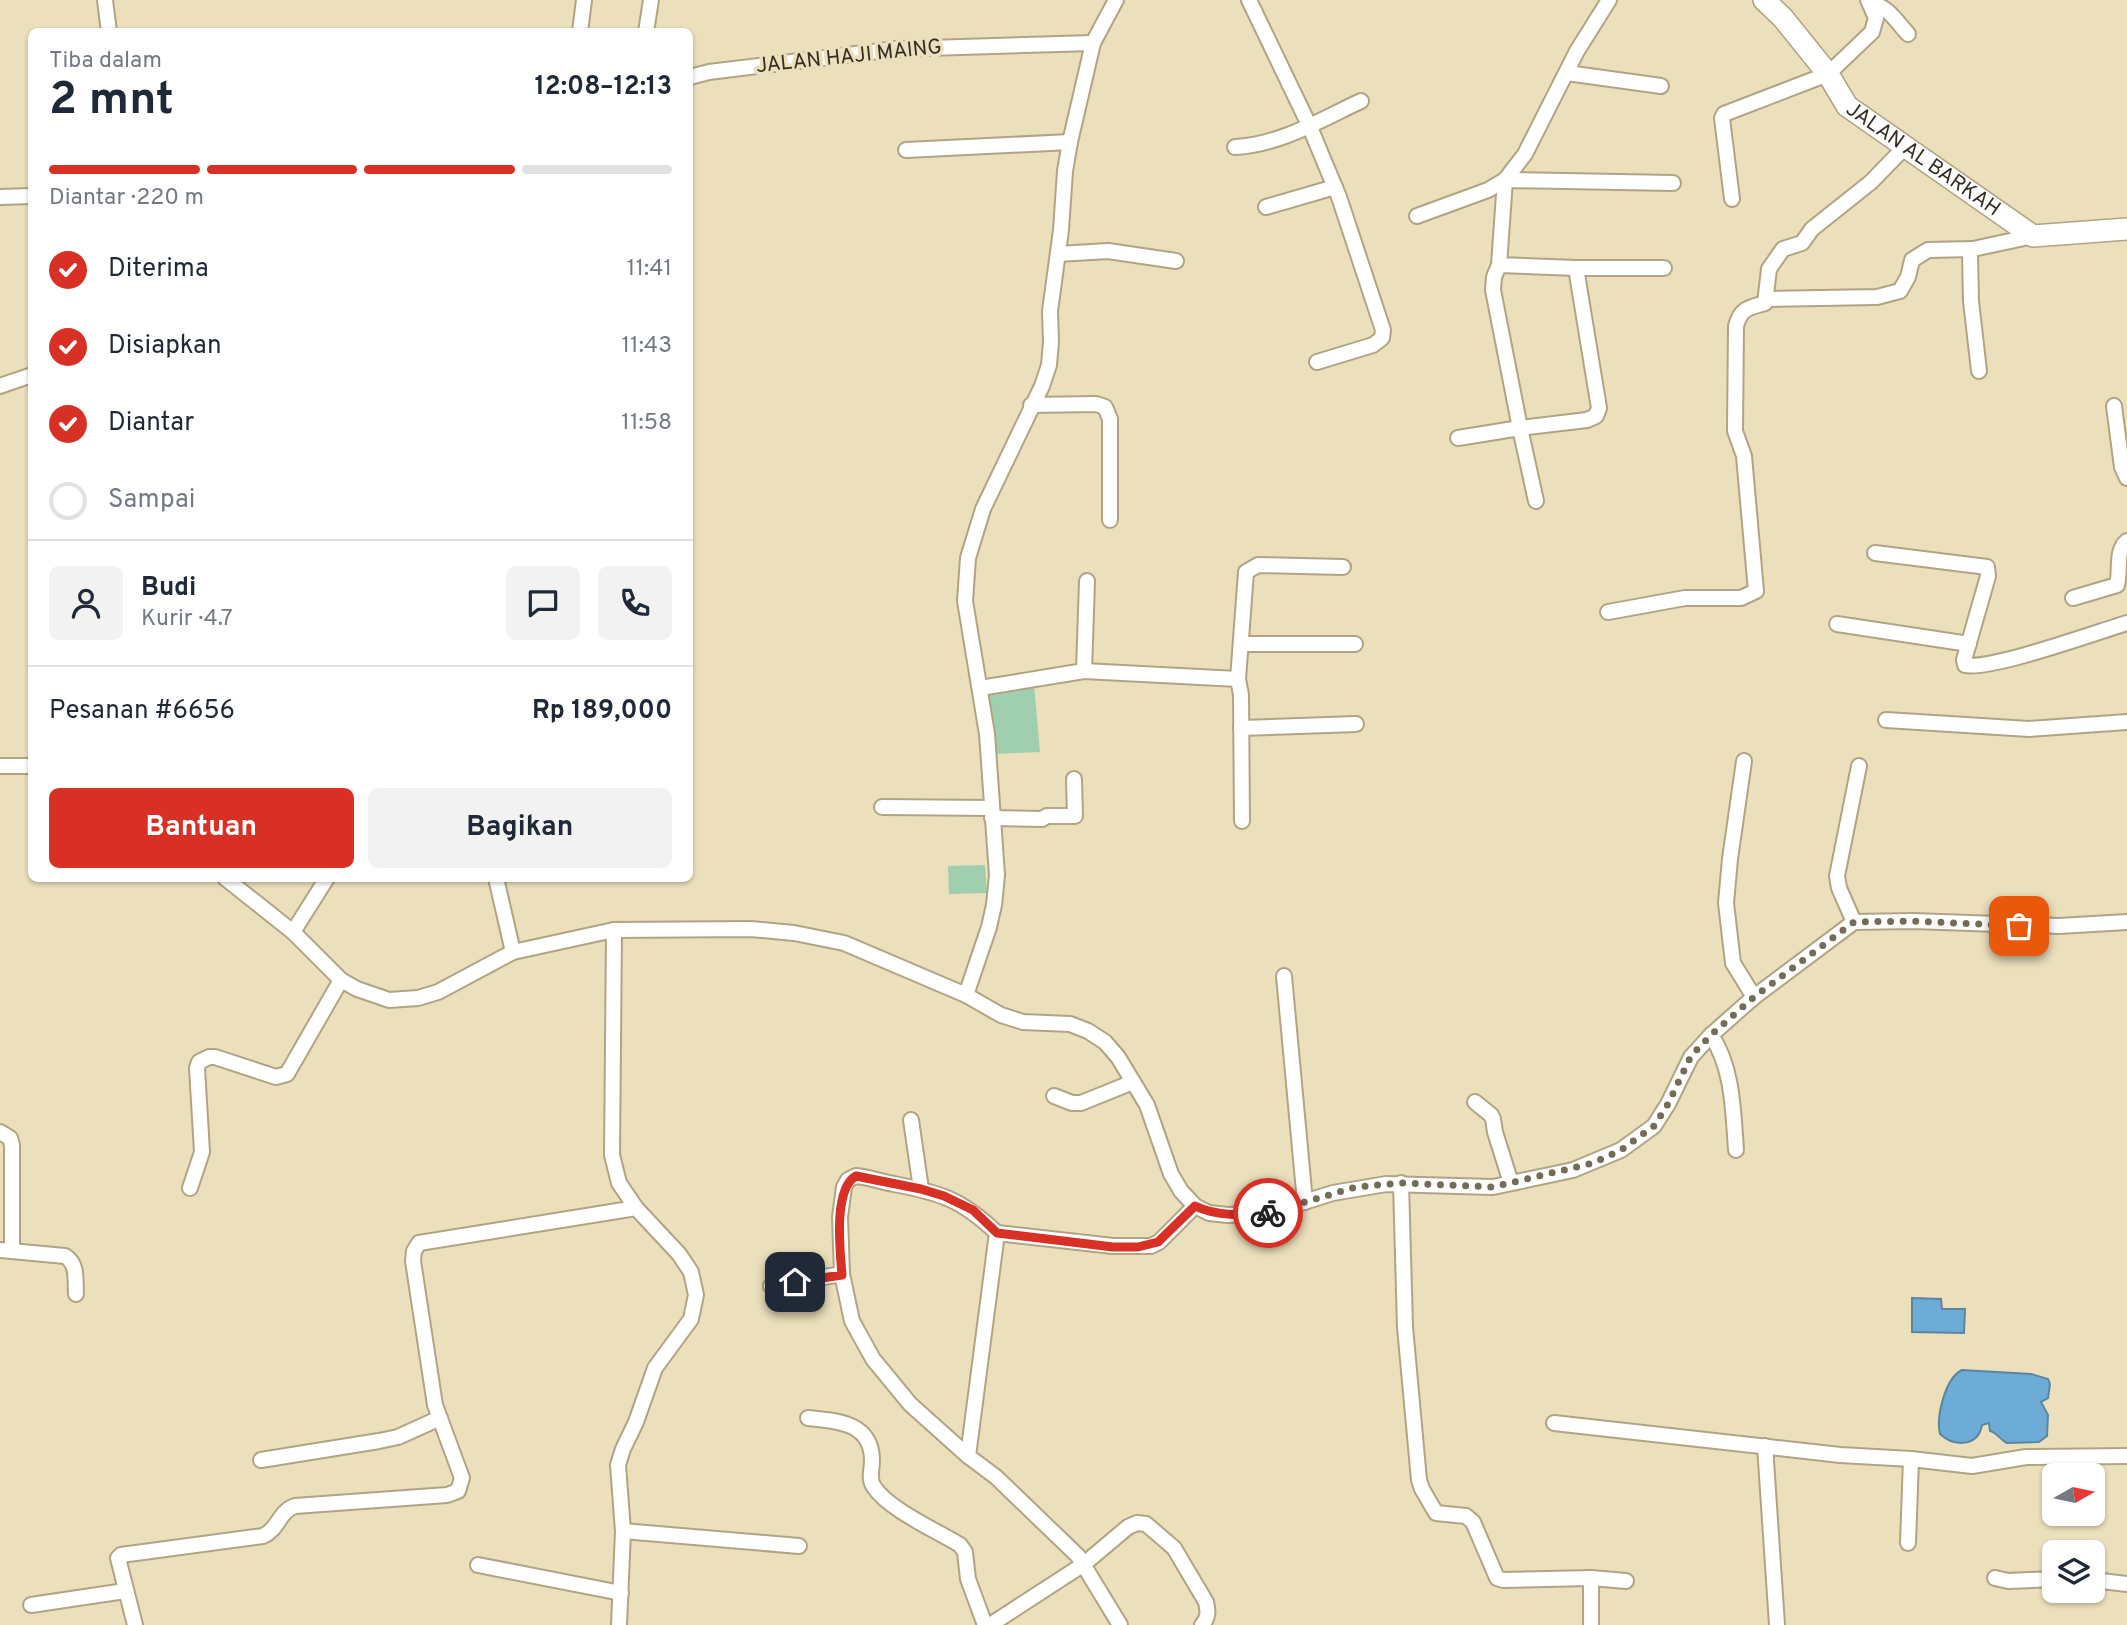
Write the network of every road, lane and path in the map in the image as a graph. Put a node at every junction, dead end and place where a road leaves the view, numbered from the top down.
1 (105, 0) edge
2 (584, 0) edge
3 (651, 0) edge
4 (1116, 0) edge
5 (1248, 0) edge
6 (1609, 0) edge
7 (1763, 0) edge
8 (1871, 1) edge
9 (108, 28) edge
10 (580, 28) edge
11 (647, 28) edge
12 (1908, 34) dead end
13 (1093, 43) junction
14 (1567, 73) junction
15 (1828, 74) junction
16 (693, 77) edge
17 (1661, 86) dead end
18 (1361, 101) dead end
19 (1309, 125) junction
20 (1070, 142) junction
21 (1235, 146) dead end
22 (1905, 147) junction
23 (906, 150) dead end
24 (1505, 180) junction
25 (1672, 183) dead end
26 (1335, 187) junction
27 (28, 196) edge
28 (0, 197) edge
29 (1732, 199) dead end
30 (1266, 206) dead end
31 (1417, 216) dead end
32 (2127, 229) edge
33 (2033, 236) junction
34 (1973, 249) junction
35 (1058, 254) junction
36 (1176, 261) dead end
37 (1499, 265) junction
38 (1576, 268) junction
39 (1664, 268) dead end
40 (1766, 299) junction
41 (1317, 362) dead end
42 (1979, 370) dead end
43 (28, 376) edge
44 (0, 386) edge
45 (1031, 405) junction
46 (2114, 406) dead end
47 (1520, 428) junction
48 (1458, 438) dead end
49 (2127, 478) edge
50 (1536, 501) dead end
51 (1110, 520) dead end
52 (2127, 541) edge
53 (1875, 553) dead end
54 (1343, 567) dead end
55 (1087, 581) dead end
56 (2073, 598) dead end
57 (1608, 611) dead end
58 (2127, 623) edge
59 (1837, 624) dead end
60 (1355, 644) dead end
61 (1969, 644) junction
62 (1241, 645) junction
63 (1084, 671) junction
64 (1238, 679) junction
65 (980, 688) junction
66 (1886, 720) dead end
67 (2127, 722) edge
68 (1356, 724) dead end
69 (1241, 728) junction
70 (1744, 761) dead end
71 (0, 766) edge
72 (28, 766) edge
73 (1859, 766) dead end
74 (1074, 779) dead end
75 (882, 807) dead end
76 (991, 813) junction
77 (1242, 821) dead end
78 (230, 882) edge
79 (324, 882) edge
80 (497, 882) edge
81 (1854, 922) junction
82 (2127, 922) edge
83 (614, 930) junction
84 (293, 932) junction
85 (513, 953) junction
86 (1284, 976) dead end
87 (341, 980) junction
88 (966, 995) junction
89 (1754, 997) junction
90 (1711, 1035) junction
91 (1133, 1082) junction
92 (1054, 1096) dead end
93 (1475, 1102) dead end
94 (911, 1119) dead end
95 (0, 1132) edge
96 (1736, 1150) dead end
97 (1401, 1183) junction
98 (1511, 1183) junction
99 (190, 1188) dead end
100 (921, 1189) junction
101 (1305, 1202) junction
102 (1195, 1206) junction
103 (636, 1208) junction
104 (997, 1233) junction
105 (6, 1250) edge
106 (842, 1275) junction
107 (771, 1286) dead end
108 (76, 1294) dead end
109 (440, 1418) junction
110 (808, 1418) dead end
111 (1554, 1423) dead end
112 (1765, 1446) junction
113 (968, 1456) junction
114 (2127, 1456) edge
115 (1910, 1459) junction
116 (261, 1460) dead end
117 (623, 1531) junction
118 (1908, 1543) dead end
119 (799, 1546) dead end
120 (1084, 1564) junction
121 (478, 1565) dead end
122 (1591, 1578) junction
123 (1994, 1578) dead end
124 (2042, 1580) edge
125 (1626, 1581) dead end
126 (2105, 1581) edge
127 (2127, 1584) edge
128 (125, 1591) junction
129 (621, 1593) junction
130 (31, 1605) dead end
131 (135, 1625) edge
132 (619, 1625) edge
133 (987, 1625) edge
134 (1120, 1625) edge
135 (1202, 1625) edge
136 (1591, 1625) edge
137 (1777, 1625) edge

1 - 9 street
2 - 10 street
3 - 11 street
4 - 13 street
5 - 19 street
6 - 14 street
7 - 15 street, JALAN AL BARKAH
8 - 12 street
8 - 15 street
13 - 16 street, JALAN HAJI MAING
13 - 20 street
14 - 17 street
14 - 24 street
15 - 22 street, JALAN AL BARKAH
15 - 29 street
18 - 19 street
19 - 21 street
19 - 26 street
20 - 23 street
20 - 35 street
22 - 33 street, JALAN AL BARKAH
22 - 40 street
24 - 25 street
24 - 31 street
24 - 37 street
26 - 30 street
26 - 41 street
27 - 28 street
32 - 33 street
33 - 34 street
34 - 40 street
34 - 42 street
35 - 36 street
35 - 45 street
37 - 38 street
37 - 47 street
38 - 39 street
38 - 47 street
40 - 57 street
43 - 44 street
45 - 51 street
45 - 65 street
46 - 49 street
47 - 48 street
47 - 50 street
52 - 56 street
53 - 61 street
54 - 62 street
55 - 63 street
58 - 61 street
59 - 61 street
60 - 62 street
62 - 64 street
63 - 64 street
63 - 65 street
64 - 69 street
65 - 76 street
66 - 67 street
68 - 69 street
69 - 77 street
70 - 89 street
71 - 72 street
73 - 81 street
74 - 76 street
75 - 76 street
76 - 88 street
78 - 84 street
79 - 84 street
80 - 85 street
81 - 82 street
81 - 89 street
83 - 85 street
83 - 88 street
83 - 103 street
84 - 87 street
85 - 87 street
86 - 101 street
87 - 99 street
88 - 91 street
89 - 90 street
90 - 96 street
90 - 98 street
91 - 92 street
91 - 102 street
93 - 98 street
94 - 100 street
95 - 105 street
97 - 98 street
97 - 101 street
97 - 122 street
100 - 104 street
100 - 106 street
101 - 102 street
102 - 104 street
103 - 109 street
103 - 117 street
104 - 113 street
105 - 108 street
106 - 107 street
106 - 113 street
109 - 116 street
109 - 128 street
110 - 133 street
111 - 112 street
112 - 115 street
112 - 137 street
113 - 120 street
114 - 115 street
115 - 118 street
117 - 119 street
117 - 129 street
120 - 133 street
120 - 134 street
120 - 135 street
121 - 129 street
122 - 125 street
122 - 136 street
123 - 124 street
126 - 127 street
128 - 130 street
128 - 131 street
129 - 132 street

